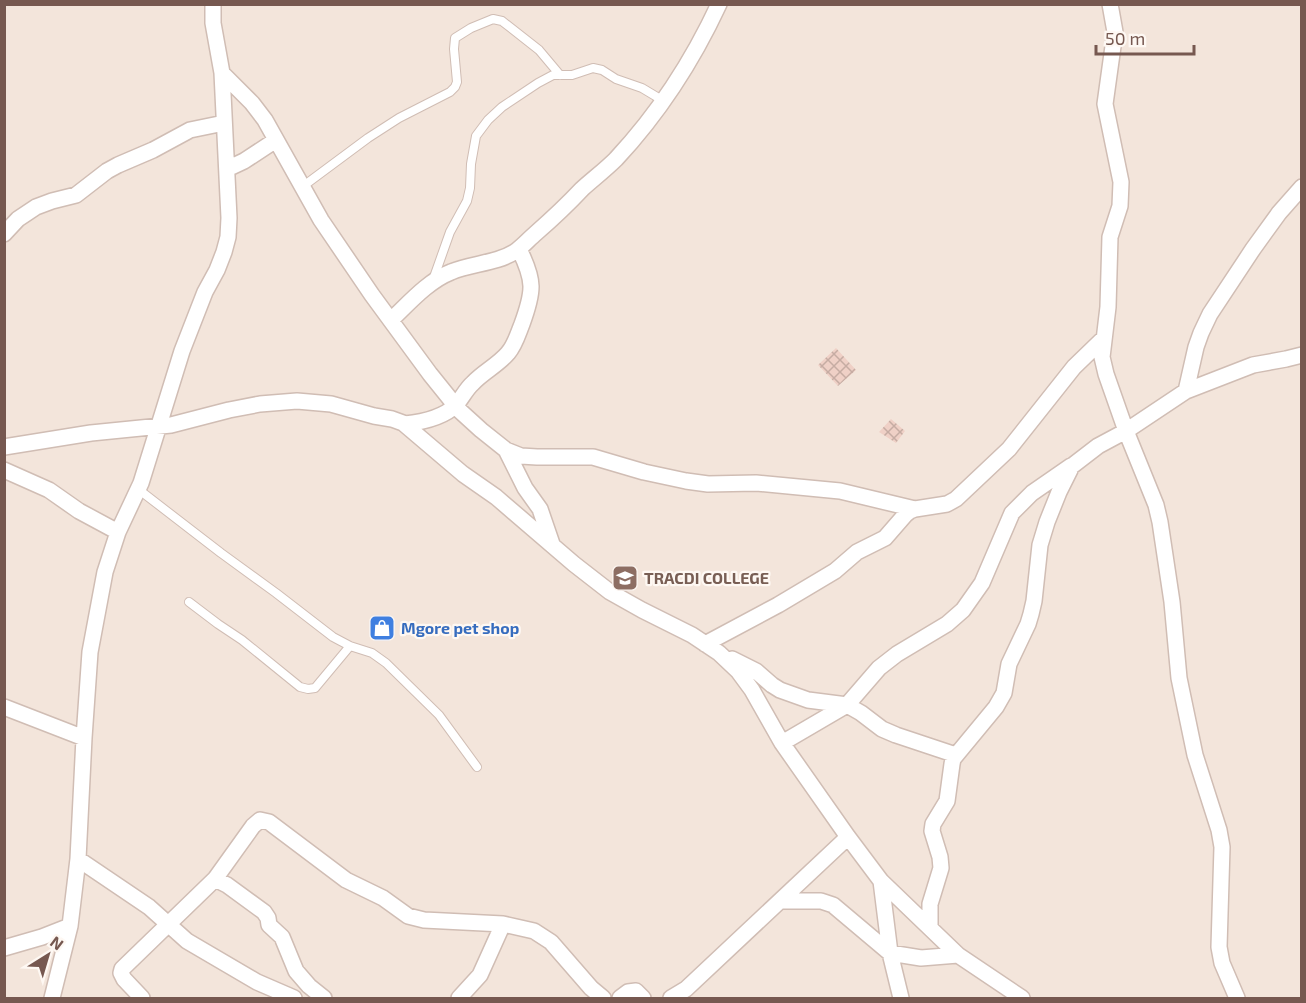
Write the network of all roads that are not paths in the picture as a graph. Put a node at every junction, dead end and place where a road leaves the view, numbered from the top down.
1 (213, 4) edge
2 (719, 4) edge
3 (1110, 4) edge
4 (222, 73) junction
5 (560, 75) junction
6 (662, 100) junction
7 (224, 123) junction
8 (276, 140) junction
9 (226, 169) junction
10 (302, 187) junction
11 (1302, 187) edge
12 (4, 234) edge
13 (519, 249) junction
14 (433, 282) junction
15 (391, 320) junction
16 (1104, 338) junction
17 (1302, 355) edge
18 (1286, 360) junction
19 (1302, 365) edge
20 (1185, 391) junction
21 (456, 405) junction
22 (405, 424) junction
23 (159, 426) junction
24 (1126, 431) junction
25 (4, 447) edge
26 (506, 450) junction
27 (1072, 466) junction
28 (4, 470) edge
29 (138, 489) junction
30 (915, 509) junction
31 (118, 532) junction
32 (552, 544) junction
33 (189, 602) dead end
34 (705, 644) junction
35 (350, 646) junction
36 (719, 653) junction
37 (847, 705) junction
38 (4, 707) edge
39 (84, 738) junction
40 (782, 743) junction
41 (956, 755) junction
42 (477, 767) dead end
43 (848, 837) junction
44 (78, 859) junction
45 (215, 879) junction
46 (881, 881) junction
47 (780, 901) junction
48 (168, 923) junction
49 (503, 924) junction
50 (70, 926) junction
51 (930, 927) junction
52 (4, 948) edge
53 (890, 953) junction
54 (958, 955) junction
55 (52, 999) edge
56 (141, 999) edge
57 (294, 999) edge
58 (324, 999) edge
59 (459, 999) edge
60 (603, 999) edge
61 (620, 999) edge
62 (643, 999) edge
63 (671, 999) edge
64 (901, 999) edge
65 (1022, 999) edge
66 (1237, 999) edge

1 - 4 street
2 - 6 street
3 - 16 street
4 - 7 street
4 - 8 street
5 - 6 lane
5 - 10 lane
5 - 14 lane
6 - 13 street
7 - 9 street
7 - 12 street
8 - 9 street
8 - 10 street
9 - 23 street
10 - 15 street
11 - 20 street
13 - 14 street
13 - 21 street
14 - 15 street
15 - 21 street
16 - 24 street
16 - 30 street
17 - 18 street
18 - 19 street
18 - 20 street
20 - 24 street
21 - 22 street
21 - 26 street
22 - 23 street
22 - 32 street
23 - 25 street
23 - 29 street
24 - 27 street
24 - 66 street
26 - 30 street
26 - 32 street
27 - 37 street
27 - 41 street
28 - 31 street
29 - 31 street
29 - 35 lane
30 - 34 street
31 - 39 street
32 - 34 street
33 - 35 lane
34 - 36 street
35 - 42 lane
36 - 37 street
36 - 40 street
37 - 40 street
37 - 41 street
38 - 39 street
39 - 44 street
40 - 43 street
41 - 51 street
43 - 46 street
43 - 47 street
44 - 48 street
44 - 50 street
45 - 48 street
45 - 49 street
45 - 58 street
46 - 51 street
46 - 53 street
47 - 53 street
47 - 63 street
48 - 56 street
48 - 57 street
49 - 59 street
49 - 60 street
50 - 52 street
50 - 55 street
51 - 54 street
53 - 54 street
53 - 64 street
54 - 65 street
61 - 62 street

